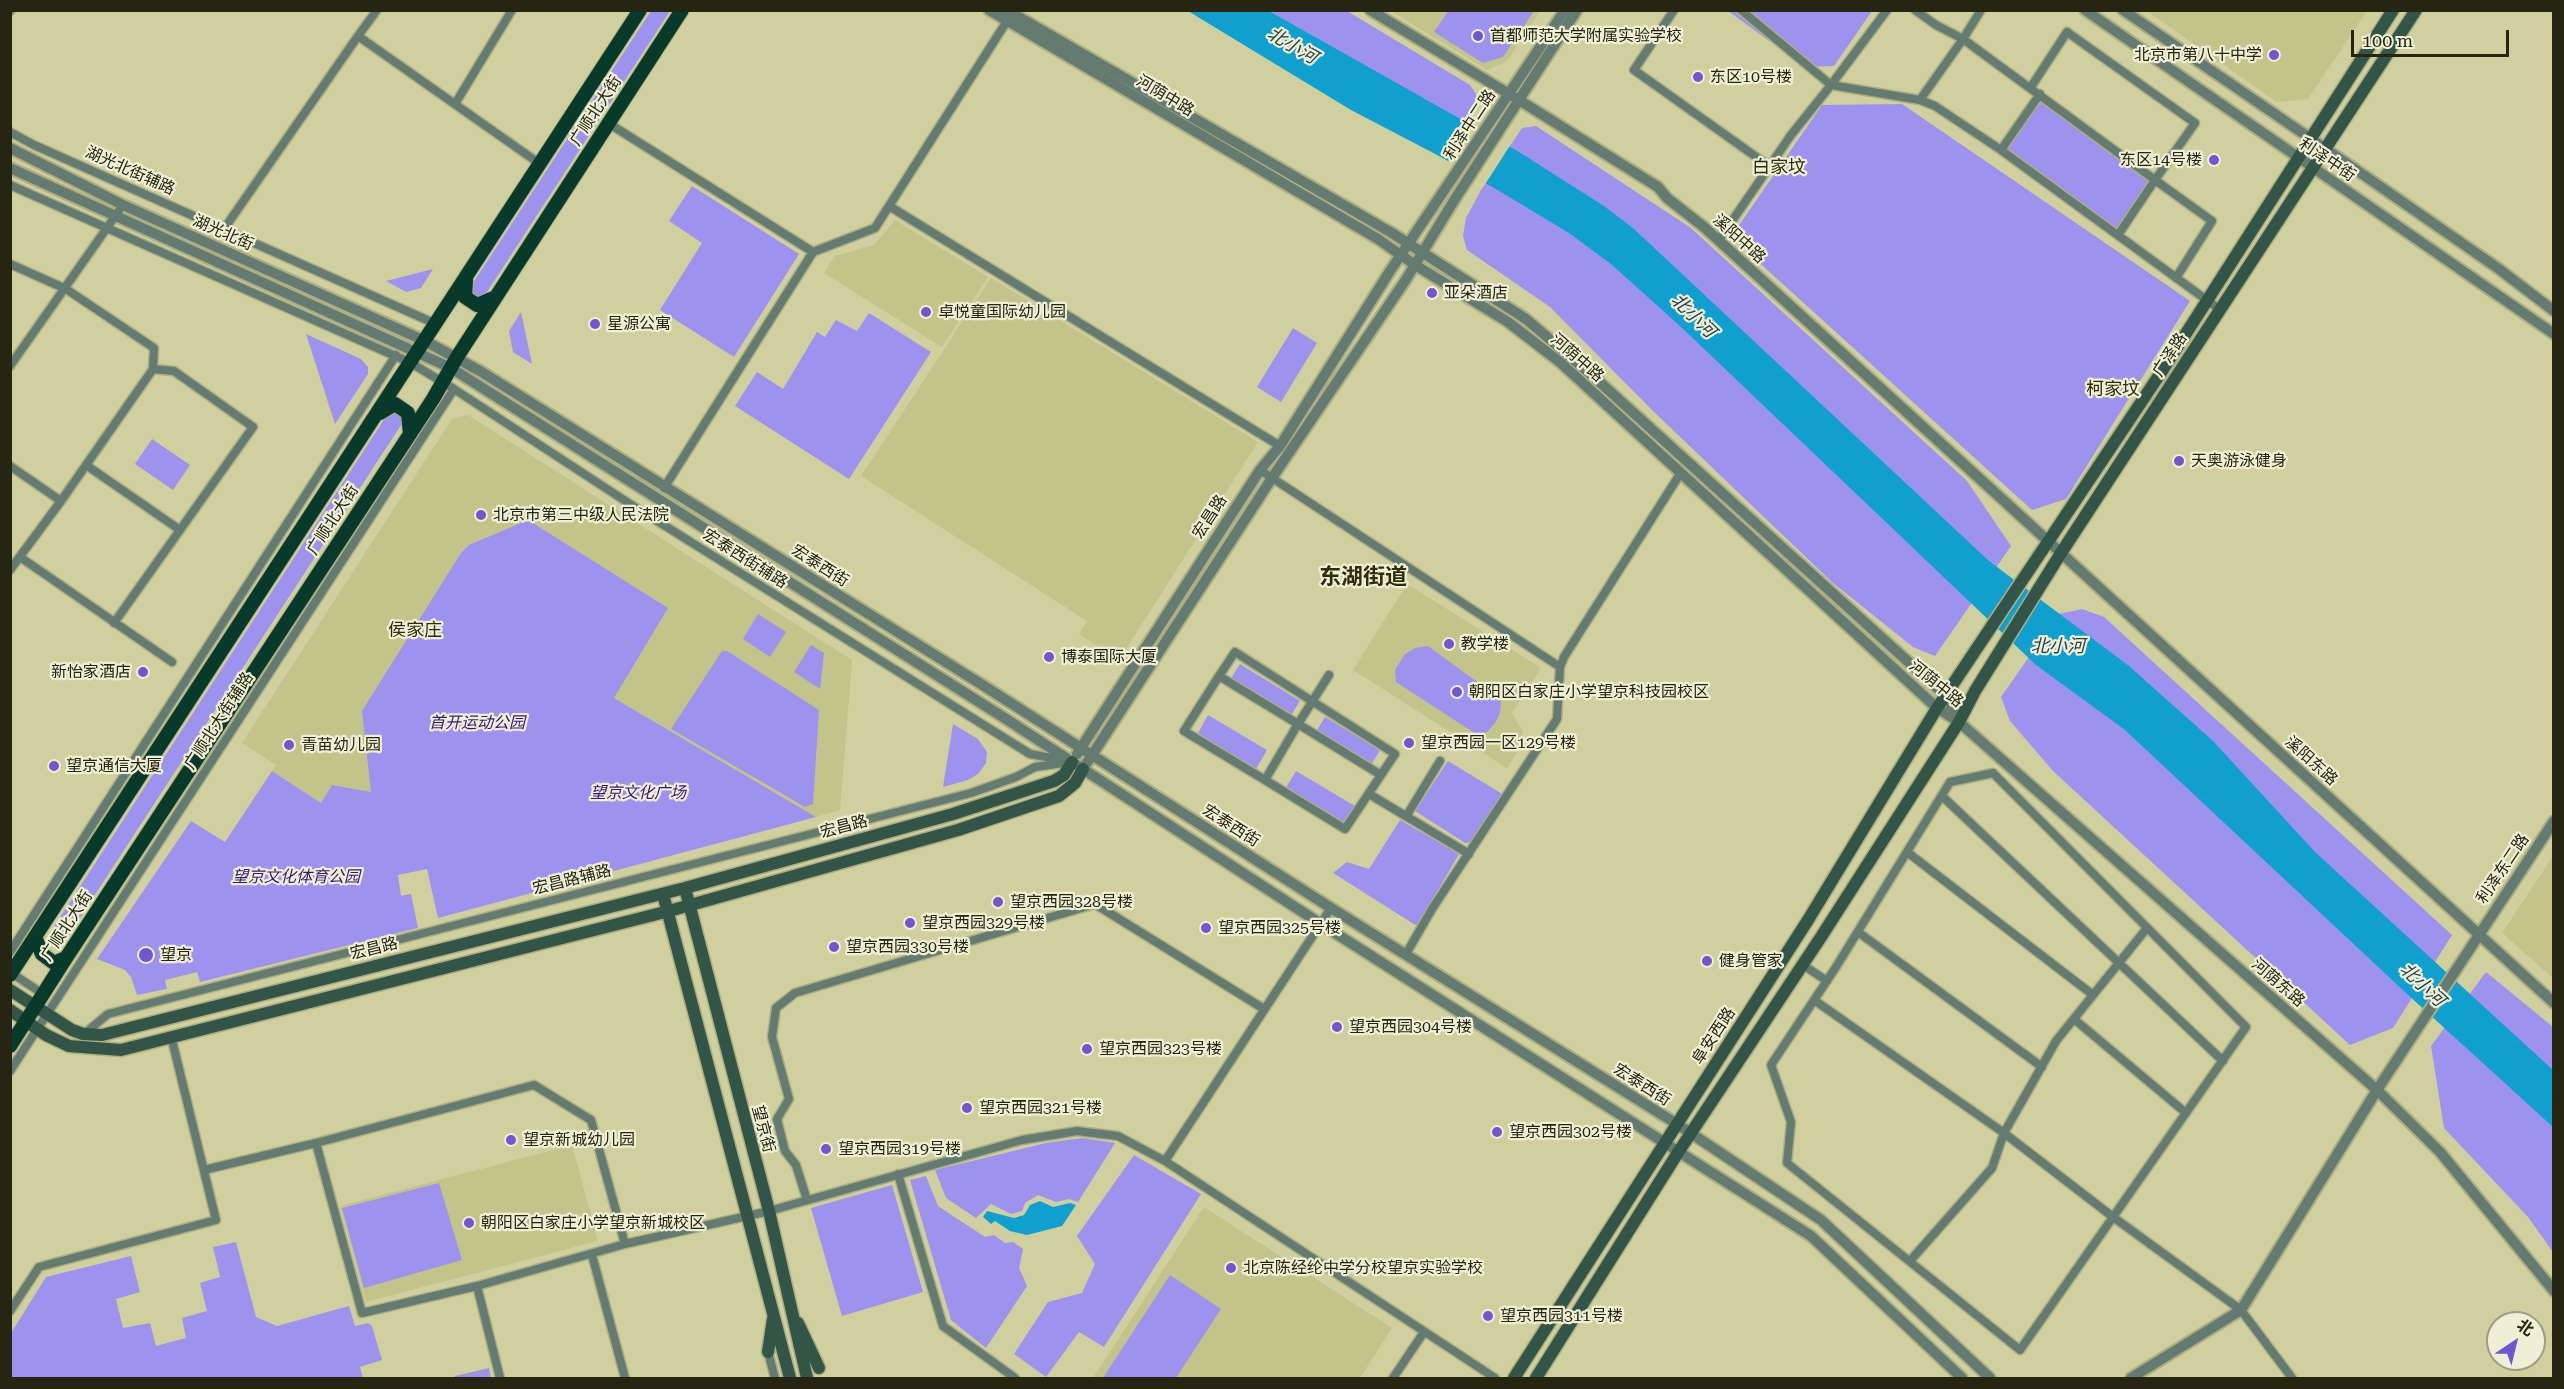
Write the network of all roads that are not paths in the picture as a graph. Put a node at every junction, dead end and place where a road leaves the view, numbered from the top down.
1 (376, 10) edge
2 (512, 10) edge
3 (640, 10) edge
4 (682, 10) edge
5 (989, 10) edge
6 (1370, 10) edge
7 (1564, 10) edge
8 (1577, 10) edge
9 (1674, 10) edge
10 (1741, 10) edge
11 (1887, 10) edge
12 (1916, 10) edge
13 (1981, 10) edge
14 (2085, 10) edge
15 (2123, 10) edge
16 (2393, 10) edge
17 (2416, 10) edge
18 (1007, 16) edge
19 (358, 36) junction
20 (1963, 39) junction
21 (1831, 85) junction
22 (2031, 87) junction
23 (1508, 94) junction
24 (2040, 94) junction
25 (1519, 100) junction
26 (1920, 100) junction
27 (455, 105) junction
28 (608, 123) junction
29 (10, 132) edge
30 (2310, 139) junction
31 (10, 148) edge
32 (2326, 149) junction
33 (2001, 150) junction
34 (2298, 158) junction
35 (540, 164) junction
36 (1769, 165) junction
37 (10, 168) edge
38 (2313, 169) junction
39 (2155, 180) junction
40 (10, 185) edge
41 (123, 205) junction
42 (889, 206) junction
43 (116, 216) junction
44 (108, 229) junction
45 (224, 229) junction
46 (2118, 235) junction
47 (1719, 240) junction
48 (1408, 243) junction
49 (813, 252) junction
50 (1421, 253) junction
51 (1400, 255) junction
52 (10, 264) edge
53 (1414, 265) junction
54 (466, 278) junction
55 (2176, 278) junction
56 (66, 289) junction
57 (496, 297) junction
58 (2207, 301) junction
59 (2219, 309) junction
60 (2553, 310) edge
61 (436, 324) junction
62 (2553, 334) edge
63 (418, 352) junction
64 (396, 355) junction
65 (454, 363) junction
66 (10, 366) edge
67 (153, 369) junction
68 (448, 385) junction
69 (377, 414) junction
70 (410, 434) junction
71 (1280, 446) junction
72 (86, 465) junction
73 (10, 466) edge
74 (1260, 470) junction
75 (1680, 474) junction
76 (1272, 478) junction
77 (664, 488) junction
78 (61, 501) junction
79 (180, 530) junction
80 (2048, 543) junction
81 (2061, 553) junction
82 (20, 557) junction
83 (10, 570) edge
84 (114, 623) junction
85 (172, 662) dead end
86 (1560, 667) junction
87 (1329, 675) dead end
88 (1219, 676) junction
89 (1946, 696) junction
90 (1312, 702) junction
91 (1937, 708) junction
92 (1959, 722) junction
93 (1298, 724) junction
94 (1081, 748) junction
95 (1092, 755) junction
96 (1440, 761) dead end
97 (1072, 762) junction
98 (1083, 769) junction
99 (1381, 776) junction
100 (1265, 780) junction
101 (1369, 794) junction
102 (1942, 796) junction
103 (1407, 815) junction
104 (2553, 821) edge
105 (1907, 852) junction
106 (1469, 854) junction
107 (685, 888) junction
108 (663, 894) junction
109 (691, 905) junction
110 (1331, 908) junction
111 (669, 911) junction
112 (1321, 924) junction
113 (2148, 928) junction
114 (1858, 932) junction
115 (2478, 934) junction
116 (35, 937) junction
117 (10, 952) edge
118 (1406, 954) junction
119 (66, 958) junction
120 (2120, 962) junction
121 (1803, 965) junction
122 (11, 973) edge
123 (1827, 981) junction
124 (10, 990) edge
125 (43, 994) junction
126 (2093, 995) junction
127 (1814, 1000) junction
128 (2553, 1003) edge
129 (1264, 1009) junction
130 (10, 1010) edge
131 (41, 1010) junction
132 (2074, 1019) junction
133 (37, 1029) junction
134 (83, 1034) junction
135 (171, 1036) junction
136 (10, 1046) edge
137 (2223, 1061) junction
138 (2042, 1066) junction
139 (10, 1071) edge
140 (2377, 1090) junction
141 (2186, 1113) junction
142 (1677, 1124) junction
143 (2004, 1133) junction
144 (1691, 1134) junction
145 (316, 1143) junction
146 (1666, 1143) junction
147 (1679, 1151) junction
148 (1166, 1161) junction
149 (204, 1170) junction
150 (898, 1174) junction
151 (807, 1200) junction
152 (769, 1211) junction
153 (748, 1217) junction
154 (2113, 1217) junction
155 (625, 1244) junction
156 (592, 1255) junction
157 (1910, 1261) junction
158 (477, 1286) junction
159 (2553, 1291) edge
160 (790, 1310) junction
161 (2241, 1310) junction
162 (10, 1311) edge
163 (774, 1312) junction
164 (1424, 1332) junction
165 (768, 1352) joint
166 (820, 1373) edge
167 (500, 1378) edge
168 (624, 1378) edge
169 (775, 1378) edge
170 (790, 1378) edge
171 (807, 1378) edge
172 (1015, 1378) edge
173 (1393, 1378) edge
174 (1495, 1378) edge
175 (1514, 1378) edge
176 (1536, 1378) edge
177 (1962, 1378) edge
178 (1990, 1378) edge
179 (2131, 1378) edge
180 (2292, 1378) edge

1 - 19 street
2 - 27 street
3 - 35 main road, 广顺北大街
4 - 28 main road, 广顺北大街
5 - 18 street, 河荫中路
6 - 23 street, 溪阳中路
7 - 23 street, 利泽中二路
8 - 25 street, 利泽中二路
9 - 36 street
10 - 21 street
11 - 21 street
12 - 20 street
13 - 20 street
14 - 34 street, 利泽中街
15 - 30 street, 利泽中街
16 - 30 main road, 广泽路
17 - 32 main road, 广泽路
18 - 42 street
18 - 48 street, 河荫中路
18 - 51 street, 河荫中路
19 - 27 street
19 - 45 street
20 - 22 street
20 - 26 street
21 - 26 street
21 - 36 street
22 - 24 street
22 - 39 street
23 - 25 street, 溪阳中路
23 - 48 street, 利泽中二路
24 - 33 street
24 - 39 street
25 - 47 street, 溪阳中路
25 - 50 street, 利泽中二路
26 - 33 street
27 - 35 street
28 - 49 street
28 - 57 main road, 广顺北大街
29 - 45 street, 湖光北街辅路
30 - 32 street, 利泽中街
30 - 34 main road, 广泽路
31 - 41 street, 湖光北街
32 - 38 main road, 广泽路
32 - 60 street, 利泽中街
33 - 46 street
34 - 38 street, 利泽中街
34 - 58 main road, 广泽路
35 - 54 main road, 广顺北大街
36 - 47 street
37 - 43 street, 湖光北街
38 - 59 main road, 广泽路
38 - 62 street, 利泽中街
39 - 46 street
39 - 55 street
40 - 44 street
41 - 43 street
41 - 63 street, 湖光北街
42 - 49 street
42 - 71 street
43 - 44 street
43 - 63 street, 湖光北街
44 - 56 street
44 - 64 street
45 - 61 street, 湖光北街辅路
46 - 55 street
47 - 80 street, 溪阳中路
48 - 50 street, 河荫中路
48 - 51 street, 利泽中二路
49 - 77 street
50 - 53 street, 利泽中二路
50 - 89 street, 河荫中路
51 - 53 street, 河荫中路
51 - 71 street, 宏昌路
52 - 56 street
53 - 75 street, 河荫中路
53 - 76 street, 宏昌路
54 - 57 main road
54 - 61 main road, 广顺北大街
55 - 58 street
56 - 66 street
56 - 67 street
57 - 65 main road, 广顺北大街
58 - 59 street
58 - 80 main road, 广泽路
59 - 81 main road, 广泽路
61 - 63 main road, 广顺北大街
63 - 64 street
63 - 65 street, 宏泰西街
63 - 68 street, 宏泰西街辅路
63 - 69 main road, 广顺北大街
64 - 117 street
65 - 68 main road, 广顺北大街
65 - 77 street, 宏泰西街
65 - 97 street, 宏泰西街
67 - 72 street
67 - 79 street
68 - 70 main road, 广顺北大街
68 - 97 street, 宏泰西街辅路
68 - 131 street, 广顺北大街辅路
69 - 70 main road
69 - 116 main road, 广顺北大街
70 - 119 main road, 广顺北大街
71 - 74 street, 宏昌路
72 - 78 street
72 - 79 street
73 - 78 street
74 - 76 street
74 - 94 street, 宏昌路
75 - 86 street
75 - 91 street, 河荫中路
76 - 86 street
76 - 95 street, 宏昌路
77 - 94 street, 宏泰西街
78 - 82 street
79 - 84 street
80 - 81 street, 溪阳东路
80 - 89 main road, 广泽路
81 - 92 main road, 广泽路
81 - 115 street, 溪阳东路
82 - 83 street
82 - 84 street
84 - 85 street
86 - 106 street
87 - 90 street
88 - 90 street
88 - 93 street
88 - 100 street
89 - 91 main road, 广泽路
89 - 92 street, 河荫中路
90 - 93 street
90 - 99 street
91 - 92 street, 河荫中路
91 - 142 main road, 阜安西路
92 - 121 main road
92 - 140 street, 河荫东路
93 - 99 street
93 - 100 street
94 - 95 street, 宏泰西街
94 - 97 street, 宏昌路
95 - 98 street, 宏昌路
95 - 110 street, 宏泰西街
96 - 103 street
97 - 98 street, 宏泰西街
97 - 107 main road, 宏昌路
97 - 134 street, 宏昌路辅路
98 - 109 main road, 宏昌路
98 - 112 street, 宏泰西街
99 - 101 street
100 - 101 street
101 - 103 street
102 - 105 street
102 - 113 street
102 - 120 street
103 - 106 street
104 - 115 street, 利泽东二路
105 - 114 street
105 - 126 street
106 - 118 street
107 - 108 main road, 宏昌路
107 - 109 main road, 望京街
108 - 111 main road
108 - 134 main road, 宏昌路
109 - 111 main road, 宏昌路
109 - 152 main road, 望京街
110 - 112 street
110 - 118 street, 宏泰西街
111 - 135 main road, 宏昌路
111 - 153 main road
112 - 129 street
112 - 146 street, 宏泰西街
113 - 120 street
113 - 137 street
114 - 123 street
114 - 138 street
115 - 128 street, 溪阳东路
115 - 140 street, 利泽东二路
116 - 119 main road
116 - 122 main road, 广顺北大街
118 - 142 street, 宏泰西街
119 - 125 main road, 广顺北大街
120 - 126 street
120 - 137 street
121 - 123 street
121 - 144 main road
122 - 125 street
123 - 127 street
124 - 131 main road
125 - 131 main road, 广顺北大街
126 - 132 street
127 - 143 street
127 - 157 street
129 - 148 street
129 - 151 street
130 - 133 main road, 宏昌路
131 - 133 main road, 广顺北大街
131 - 134 main road
132 - 138 street
132 - 141 street
133 - 135 main road, 宏昌路
133 - 136 main road, 广顺北大街
133 - 139 street
135 - 149 street
137 - 141 street
138 - 143 street
140 - 159 street, 河荫东路
140 - 161 street, 利泽东二路
141 - 154 street
142 - 144 street, 宏泰西街
142 - 146 main road, 阜安西路
143 - 154 street
143 - 157 street
144 - 147 main road
144 - 178 street, 宏泰西街
145 - 149 street
145 - 155 street
145 - 158 street
146 - 147 street, 宏泰西街
146 - 175 main road, 阜安西路
147 - 176 main road
147 - 177 street, 宏泰西街
148 - 150 street
148 - 164 street
149 - 162 street
150 - 151 street
150 - 172 street
151 - 152 street
152 - 153 street
152 - 160 main road, 望京街
153 - 155 street
153 - 163 main road
154 - 157 street
154 - 161 street
155 - 156 street
156 - 158 street
156 - 168 street
158 - 167 street
160 - 166 main road
160 - 171 main road, 望京街
161 - 179 street
161 - 180 street
163 - 165 main road
163 - 170 main road
164 - 173 street
164 - 174 street
165 - 169 street

